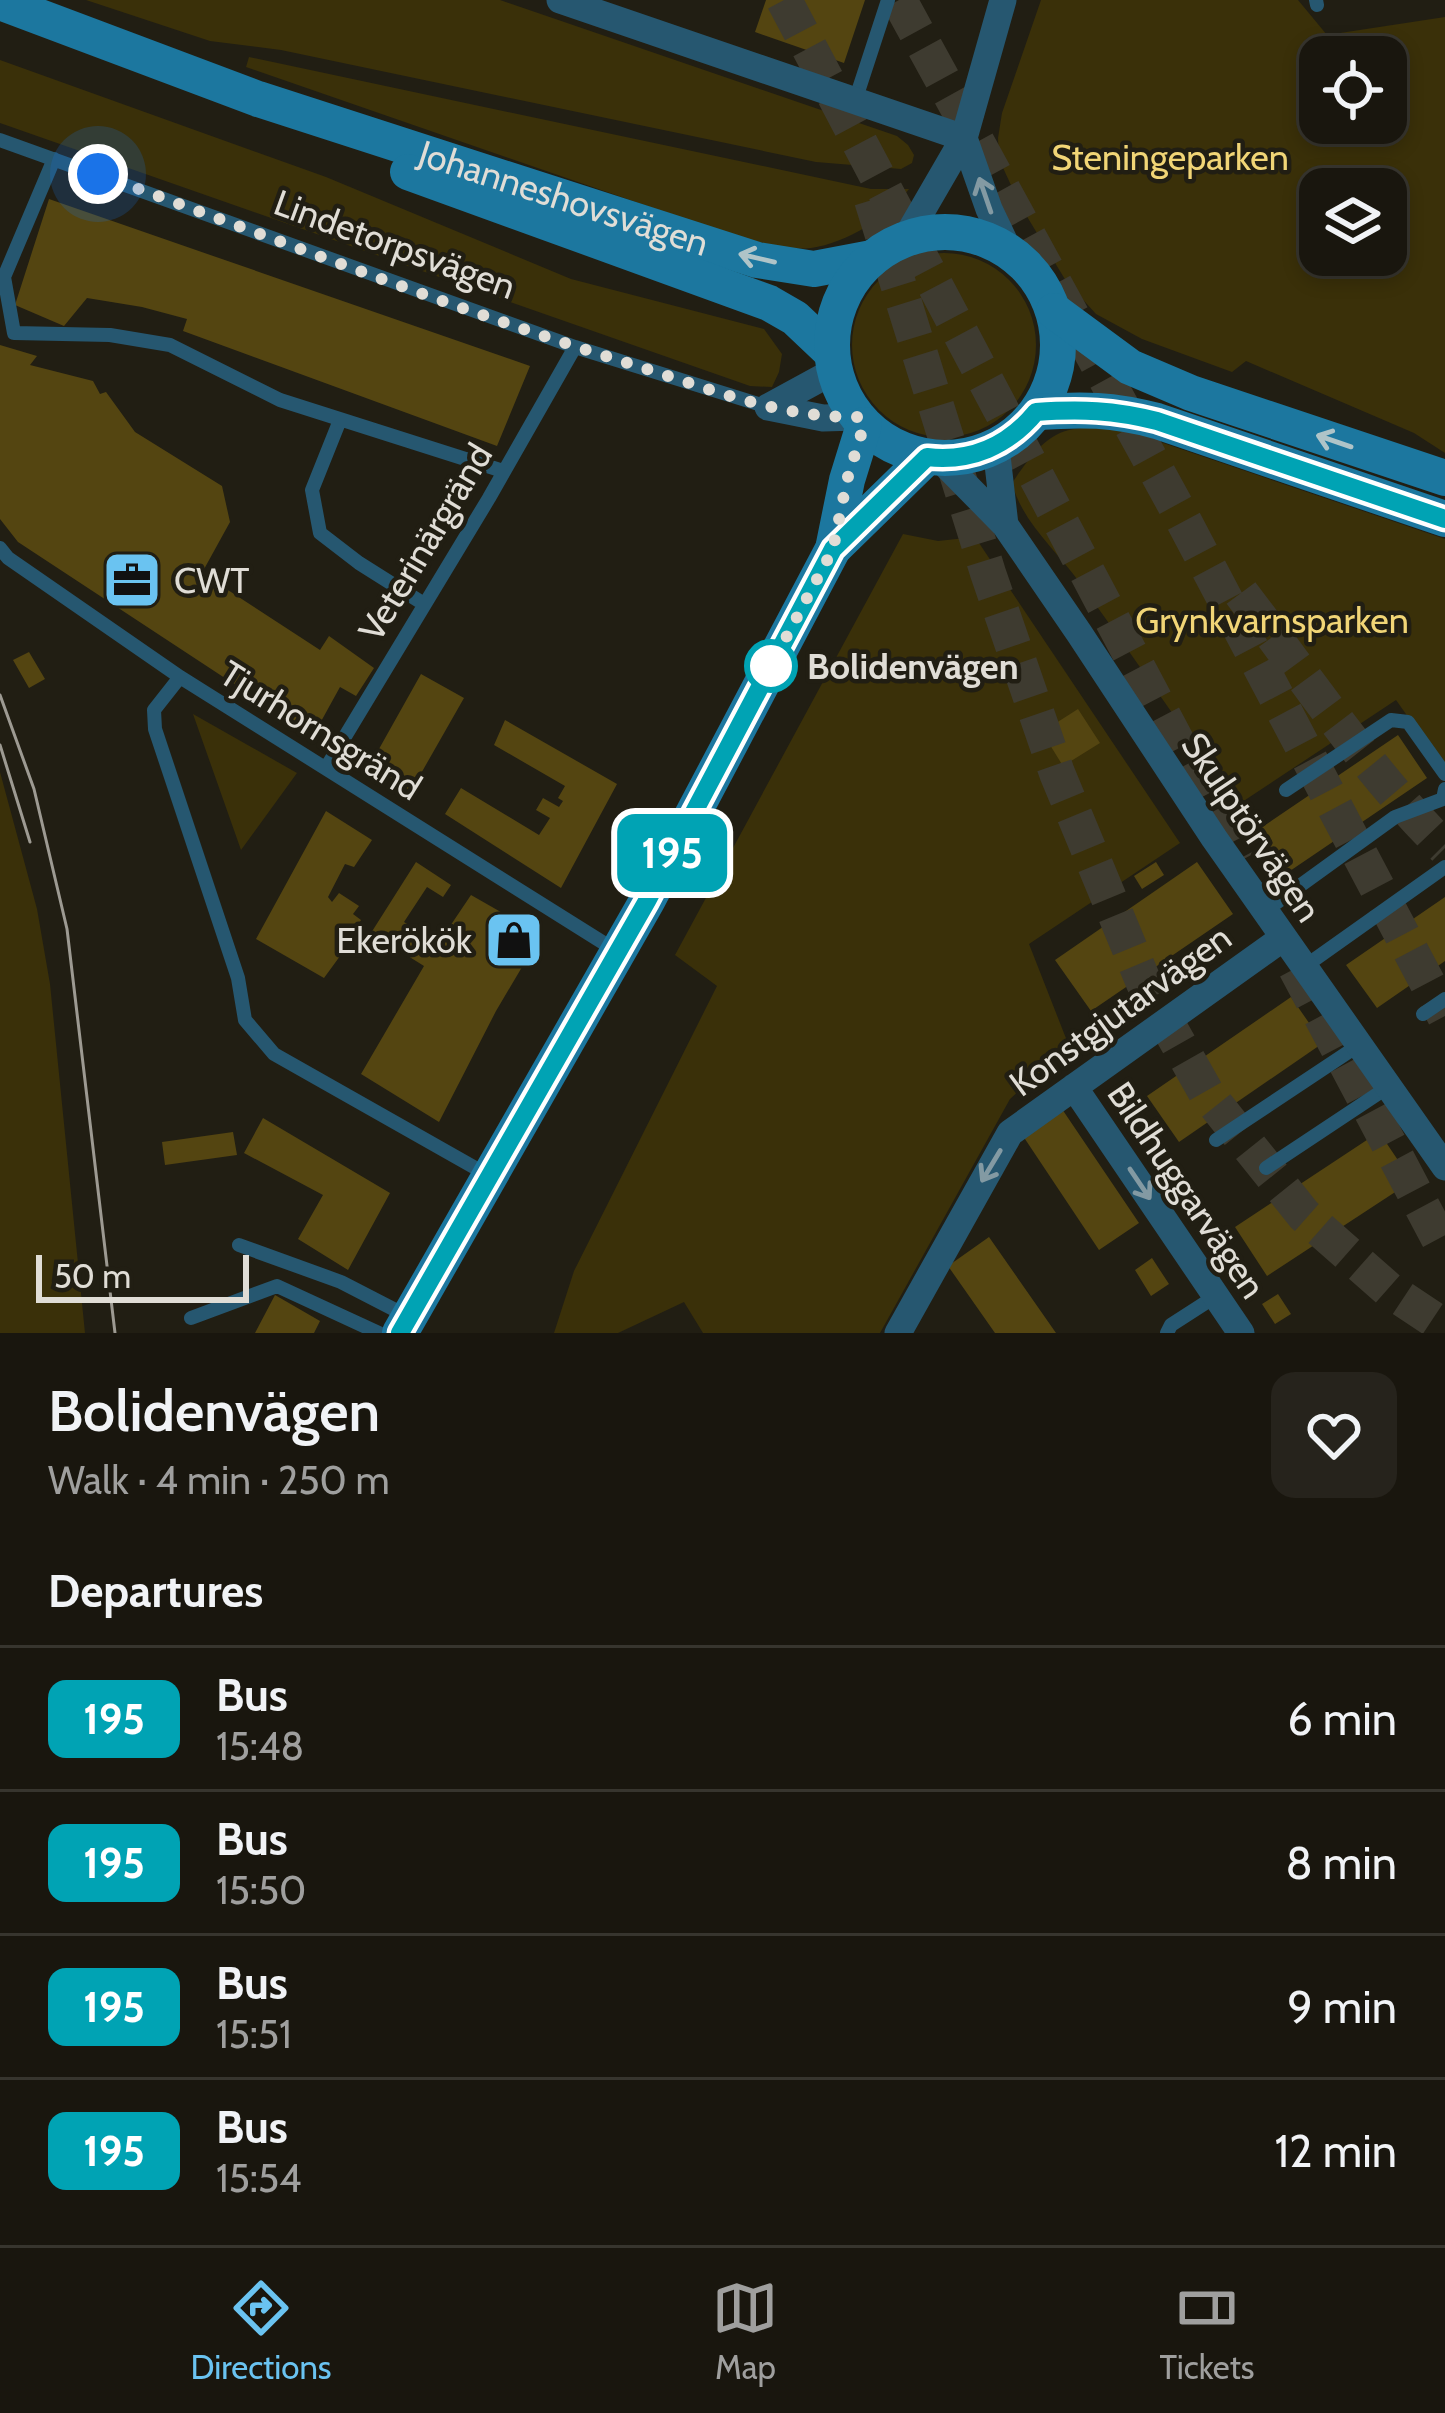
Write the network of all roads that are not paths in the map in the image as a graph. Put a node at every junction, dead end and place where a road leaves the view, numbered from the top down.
1 (560, 0) edge
2 (888, 0) edge
3 (1004, 0) edge
4 (0, 2) edge
5 (259, 99) junction
6 (855, 100) junction
7 (964, 138) junction
8 (0, 140) edge
9 (54, 159) junction
10 (906, 238) junction
11 (1009, 251) junction
12 (872, 258) junction
13 (1054, 311) junction
14 (575, 347) junction
15 (833, 362) junction
16 (768, 407) junction
17 (1036, 412) junction
18 (340, 420) junction
19 (860, 421) junction
20 (996, 447) junction
21 (934, 458) junction
22 (503, 471) junction
23 (1445, 478) edge
24 (1445, 519) edge
25 (1005, 525) junction
26 (0, 548) edge
27 (833, 549) junction
28 (424, 604) junction
29 (180, 677) junction
30 (326, 768) junction
31 (1445, 774) edge
32 (1445, 789) edge
33 (1286, 790) dead end
34 (1445, 867) edge
35 (1264, 911) junction
36 (1283, 938) junction
37 (618, 952) junction
38 (1304, 967) junction
39 (1445, 999) edge
40 (1423, 1014) dead end
41 (1359, 1045) junction
42 (1074, 1087) junction
43 (1388, 1087) junction
44 (1216, 1140) dead end
45 (1445, 1167) edge
46 (1266, 1168) dead end
47 (488, 1175) junction
48 (238, 1245) dead end
49 (1216, 1296) junction
50 (191, 1318) dead end
51 (396, 1328) edge
52 (898, 1333) edge
53 (1167, 1333) edge
54 (1241, 1333) edge

1 - 6 street
2 - 6 lane
3 - 7 street
4 - 5 main road, Johanneshovsvägen
12 -> 5 main road, Johanneshovsvägen
5 - 15 main road, Johanneshovsvägen
6 - 7 street
7 - 10 street
11 -> 7 street
8 - 9 lane, Lindetorpsvägen
9 - 14 lane, Lindetorpsvägen
9 - 18 lane
10 - 11 main road
10 - 12 main road
11 - 13 main road
12 - 15 main road
13 - 17 main road
23 -> 13 main road
14 - 16 lane, Lindetorpsvägen
14 - 22 lane, Veterinärgränd
15 - 16 street
15 - 19 main road
16 - 19 street, Lindetorpsvägen
17 - 20 main road
17 - 24 main road
18 - 22 lane
18 - 28 lane
19 - 21 main road
19 - 27 main road
20 - 21 main road
20 - 25 street, Skulptörvägen
21 - 25 street, Skulptörvägen
21 - 27 main road
22 - 28 lane, Veterinärgränd
25 - 35 street, Skulptörvägen
26 - 29 lane, Tjurhornsgränd
27 - 37 main road
28 - 30 lane, Veterinärgränd
29 - 30 lane, Tjurhornsgränd
29 - 47 lane
30 - 37 lane, Tjurhornsgränd
31 - 33 lane
32 - 35 lane
34 - 38 lane
35 - 36 street, Skulptörvägen
36 - 38 street, Skulptörvägen
36 - 42 street, Konstgjutarvägen
37 - 47 main road
38 - 41 street, Skulptörvägen
39 - 40 lane
41 - 43 street, Skulptörvägen
41 - 44 lane
42 -> 49 street, Bildhuggarvägen
42 -> 52 street, Konstgjutarvägen
43 - 45 street, Skulptörvägen
43 - 46 lane
47 - 51 main road
48 - 51 lane
49 - 53 lane
49 - 54 street, Bildhuggarvägen
50 - 51 lane

